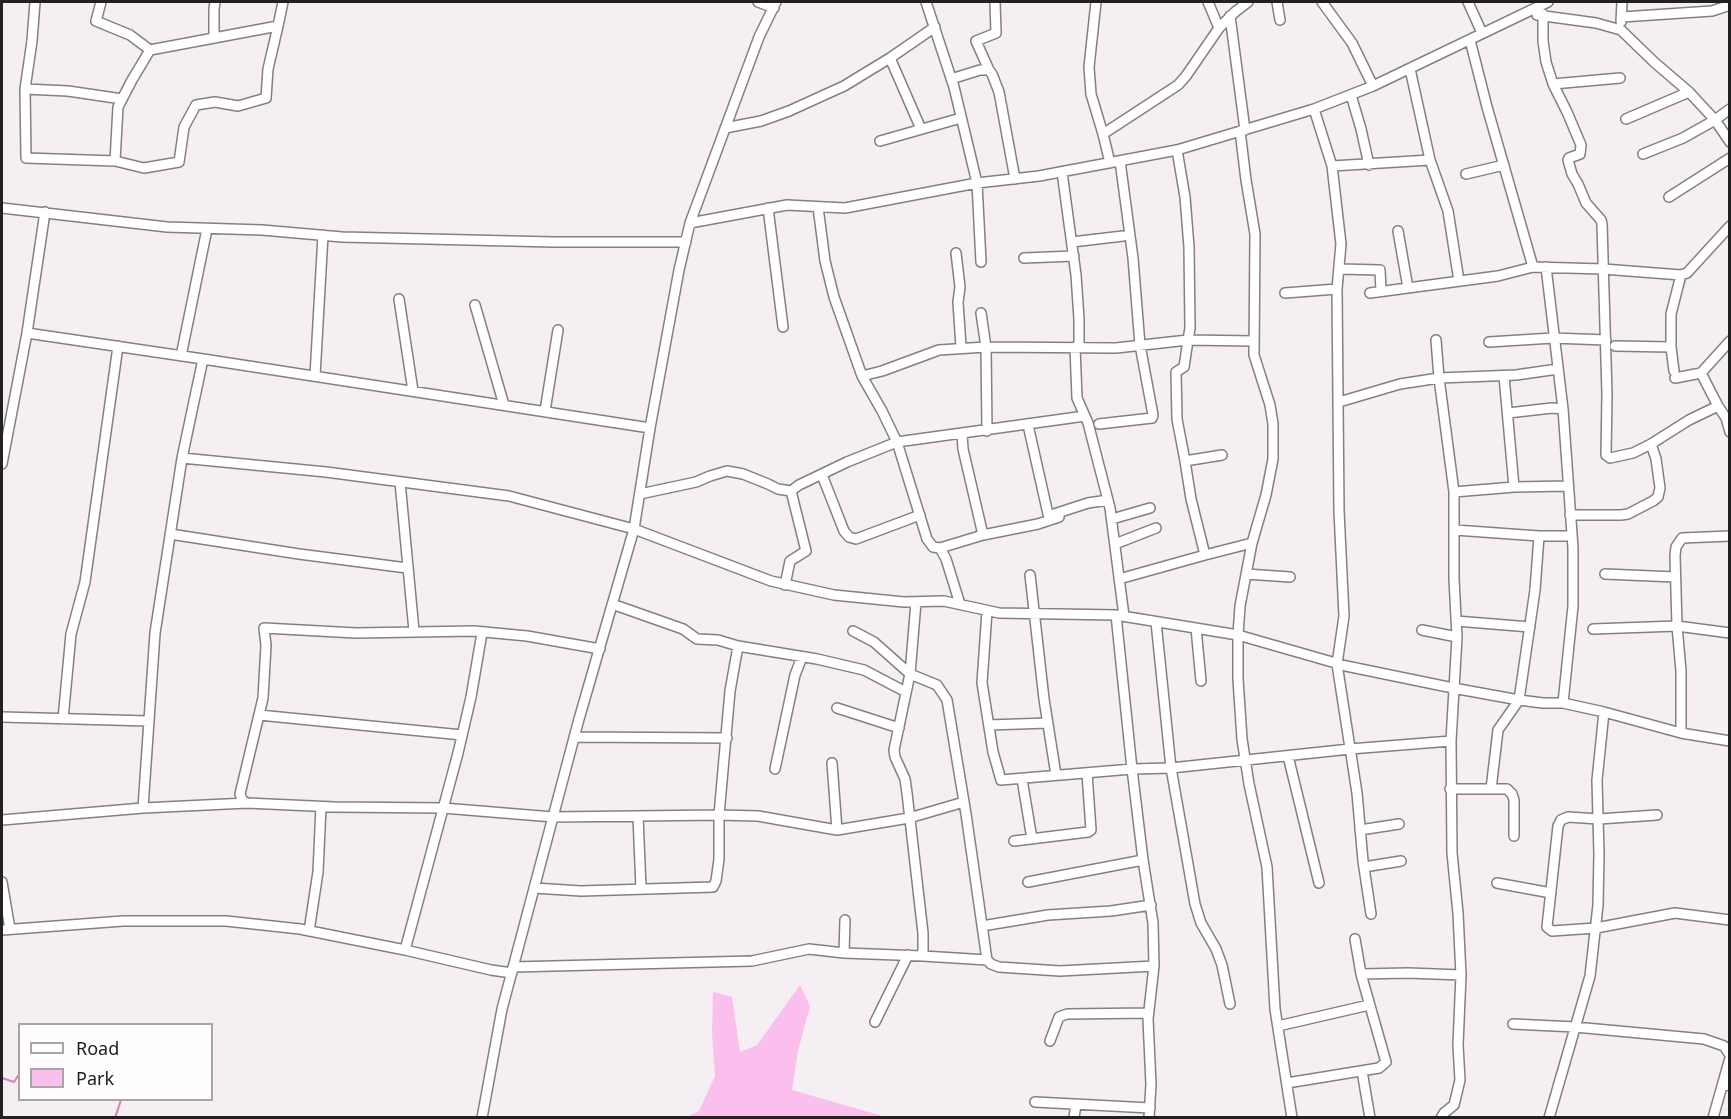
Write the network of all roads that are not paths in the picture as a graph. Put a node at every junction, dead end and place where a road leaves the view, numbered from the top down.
1 (35, 2) edge
2 (101, 2) edge
3 (215, 2) edge
4 (283, 2) edge
5 (758, 2) edge
6 (926, 2) edge
7 (995, 2) edge
8 (1096, 2) edge
9 (1208, 2) edge
10 (1248, 2) edge
11 (1277, 2) edge
12 (1334, 2) edge
13 (1468, 2) edge
14 (1546, 2) edge
15 (1622, 2) edge
16 (1323, 4) edge
17 (775, 5) edge
18 (1730, 5) edge
19 (1543, 14) junction
20 (1230, 16) junction
21 (1520, 16) junction
22 (1622, 17) junction
23 (1280, 20) dead end
24 (278, 26) junction
25 (934, 27) junction
26 (1219, 28) junction
27 (1621, 30) junction
28 (1482, 33) junction
29 (214, 37) junction
30 (1470, 40) junction
31 (150, 50) junction
32 (890, 58) junction
33 (1410, 69) junction
34 (989, 70) junction
35 (1620, 78) dead end
36 (951, 79) junction
37 (1553, 84) junction
38 (1373, 86) junction
39 (25, 89) junction
40 (1689, 92) junction
41 (1351, 95) junction
42 (122, 99) junction
43 (1314, 109) junction
44 (1730, 109) edge
45 (961, 118) junction
46 (1626, 119) dead end
47 (1715, 120) junction
48 (725, 128) junction
49 (921, 129) junction
50 (1243, 131) junction
51 (1103, 134) junction
52 (880, 141) dead end
53 (1730, 142) edge
54 (1177, 150) junction
55 (1643, 154) dead end
56 (1730, 158) edge
57 (1430, 160) junction
58 (115, 162) junction
59 (1115, 162) junction
60 (1369, 165) junction
61 (1504, 165) junction
62 (1332, 166) junction
63 (1062, 172) junction
64 (1466, 174) dead end
65 (1015, 179) junction
66 (977, 183) junction
67 (1669, 197) dead end
68 (818, 207) junction
69 (2, 208) edge
70 (768, 208) junction
71 (45, 212) junction
72 (690, 223) junction
73 (1730, 226) edge
74 (207, 229) junction
75 (1398, 231) dead end
76 (323, 235) junction
77 (1123, 236) dead end
78 (686, 242) junction
79 (1072, 242) junction
80 (956, 253) dead end
81 (1074, 256) junction
82 (1024, 258) dead end
83 (981, 262) dead end
84 (1533, 267) junction
85 (1546, 267) junction
86 (1340, 269) junction
87 (1603, 269) junction
88 (1680, 275) junction
89 (1459, 281) junction
90 (1408, 288) junction
91 (1337, 289) junction
92 (1381, 291) junction
93 (1286, 293) dead end
94 (1370, 293) dead end
95 (399, 299) dead end
96 (475, 305) dead end
97 (981, 313) dead end
98 (783, 327) dead end
99 (558, 330) dead end
100 (27, 333) junction
101 (1553, 338) junction
102 (1188, 340) junction
103 (1254, 340) junction
104 (1436, 340) dead end
105 (1606, 340) junction
106 (1730, 341) edge
107 (1490, 342) dead end
108 (1140, 345) junction
109 (118, 346) junction
110 (1615, 346) dead end
111 (962, 347) junction
112 (986, 347) junction
113 (1077, 347) junction
114 (1671, 347) junction
115 (181, 356) junction
116 (202, 359) junction
117 (1557, 369) junction
118 (1701, 373) junction
119 (315, 376) junction
120 (862, 376) junction
121 (1504, 376) junction
122 (1439, 378) junction
123 (413, 391) junction
124 (1339, 402) junction
125 (504, 405) junction
126 (1718, 406) junction
127 (1563, 409) junction
128 (545, 411) junction
129 (1508, 413) junction
130 (1085, 416) junction
131 (1099, 424) dead end
132 (1028, 425) junction
133 (650, 428) junction
134 (987, 431) junction
135 (1730, 432) edge
136 (962, 434) junction
137 (897, 442) junction
138 (1651, 444) junction
139 (1222, 455) dead end
140 (182, 458) junction
141 (1185, 461) junction
142 (2, 464) edge
143 (822, 475) junction
144 (400, 482) junction
145 (1568, 486) junction
146 (1514, 487) junction
147 (791, 491) junction
148 (1455, 492) junction
149 (640, 494) junction
150 (1108, 500) junction
151 (1150, 508) dead end
152 (920, 515) junction
153 (1570, 515) junction
154 (1059, 517) dead end
155 (1112, 519) junction
156 (1156, 528) dead end
157 (634, 529) junction
158 (1455, 530) junction
159 (170, 534) junction
160 (983, 536) junction
161 (1539, 536) junction
162 (1572, 536) junction
163 (1730, 536) edge
164 (1252, 543) junction
165 (1115, 544) junction
166 (940, 548) junction
167 (1205, 555) junction
168 (407, 568) junction
169 (1030, 574) dead end
170 (1246, 574) junction
171 (1605, 574) dead end
172 (1290, 577) dead end
173 (1675, 577) junction
174 (1119, 579) junction
175 (785, 585) junction
176 (916, 602) junction
177 (612, 604) junction
178 (960, 604) junction
179 (987, 611) junction
180 (1035, 615) junction
181 (1120, 616) junction
182 (1456, 621) junction
183 (1156, 622) junction
184 (1677, 626) junction
185 (1530, 627) junction
186 (1196, 628) junction
187 (1593, 629) dead end
188 (1422, 630) dead end
189 (414, 631) junction
190 (853, 631) dead end
191 (482, 633) junction
192 (1730, 633) edge
193 (1238, 635) junction
194 (1457, 637) junction
195 (738, 646) junction
196 (600, 649) junction
197 (802, 657) junction
198 (1337, 664) junction
199 (910, 674) junction
200 (1201, 681) dead end
201 (1453, 688) junction
202 (906, 692) junction
203 (1519, 700) junction
204 (1563, 703) junction
205 (837, 708) dead end
206 (1604, 712) junction
207 (259, 715) junction
208 (2, 717) edge
209 (63, 719) junction
210 (149, 721) junction
211 (1048, 723) junction
212 (989, 725) junction
213 (899, 728) junction
214 (1681, 733) junction
215 (462, 735) junction
216 (574, 738) junction
217 (727, 738) junction
218 (1451, 741) junction
219 (1730, 741) edge
220 (1350, 749) junction
221 (1288, 756) junction
222 (1245, 760) junction
223 (832, 763) dead end
224 (1171, 768) junction
225 (775, 769) dead end
226 (1132, 769) junction
227 (1087, 773) junction
228 (1056, 775) junction
229 (1022, 779) junction
230 (1450, 789) junction
231 (1491, 789) junction
232 (964, 802) junction
233 (247, 803) junction
234 (321, 807) junction
235 (143, 808) junction
236 (443, 808) junction
237 (1657, 814) dead end
238 (719, 815) junction
239 (638, 816) junction
240 (553, 818) junction
241 (909, 818) junction
242 (1599, 819) junction
243 (2, 820) edge
244 (1399, 824) dead end
245 (837, 830) junction
246 (1360, 830) junction
247 (1514, 836) dead end
248 (1032, 839) junction
249 (1014, 841) dead end
250 (1143, 860) junction
251 (1401, 861) dead end
252 (1364, 867) junction
253 (2, 882) edge
254 (1028, 882) dead end
255 (1497, 883) dead end
256 (1319, 884) dead end
257 (534, 888) junction
258 (640, 889) junction
259 (1551, 893) junction
260 (1151, 905) junction
261 (1371, 914) dead end
262 (845, 920) dead end
263 (1730, 920) edge
264 (982, 926) junction
265 (1596, 928) junction
266 (6, 929) edge
267 (309, 931) junction
268 (1355, 939) dead end
269 (405, 950) junction
270 (844, 953) junction
271 (908, 956) junction
272 (923, 956) junction
273 (987, 960) junction
274 (1154, 966) junction
275 (513, 970) junction
276 (1361, 975) junction
277 (1461, 975) junction
278 (1230, 1004) dead end
279 (1370, 1005) junction
280 (1148, 1013) junction
281 (875, 1023) dead end
282 (1513, 1024) dead end
283 (1278, 1026) junction
284 (1575, 1027) junction
285 (1050, 1041) dead end
286 (1730, 1056) edge
287 (1362, 1071) junction
288 (1287, 1083) junction
289 (1726, 1086) edge
290 (1035, 1102) dead end
291 (1076, 1104) junction
292 (1150, 1113) edge
293 (482, 1118) edge
294 (1074, 1118) edge
295 (1292, 1118) edge
296 (1370, 1118) edge
297 (1441, 1118) edge
298 (1549, 1118) edge
299 (1713, 1118) edge

1 - 39 street
2 - 31 street
3 - 29 street
4 - 24 street
5 - 17 street
6 - 25 street
7 - 34 street
8 - 51 street
9 - 26 street
10 - 20 street
11 - 23 street
12 - 16 street
13 - 28 street
14 - 21 street
15 - 22 street
16 - 38 street
17 - 48 street
18 - 22 street
19 - 21 street
19 - 27 street
19 - 37 street
20 - 26 street
20 - 50 street
21 - 28 street
22 - 27 street
24 - 29 street
24 - 58 street
25 - 32 street
25 - 36 street
26 - 51 street
27 - 40 street
28 - 30 street
29 - 31 street
30 - 33 street
30 - 61 street
31 - 42 street
32 - 48 street
32 - 49 street
33 - 38 street
33 - 57 street
34 - 36 street
34 - 65 street
35 - 37 street
36 - 45 street
37 - 87 street
38 - 41 street
39 - 42 street
39 - 58 street
40 - 46 street
40 - 47 street
41 - 43 street
41 - 60 street
42 - 58 street
43 - 50 street
43 - 62 street
44 - 47 street
45 - 49 street
45 - 66 street
47 - 53 street
47 - 55 street
48 - 72 street
49 - 52 street
50 - 54 street
50 - 103 street
51 - 59 street
54 - 59 street
54 - 102 street
56 - 67 street
57 - 60 street
57 - 89 street
59 - 63 street
59 - 108 street
60 - 62 street
61 - 64 street
61 - 84 street
62 - 86 street
63 - 65 street
63 - 79 street
65 - 66 street
66 - 68 street
66 - 83 street
68 - 70 street
68 - 120 street
69 - 71 street
70 - 72 street
70 - 98 street
71 - 74 street
71 - 100 street
72 - 78 street
73 - 88 street
74 - 76 street
74 - 115 street
75 - 90 street
76 - 78 street
76 - 119 street
77 - 79 street
78 - 133 street
79 - 81 street
80 - 111 street
81 - 82 street
81 - 113 street
84 - 85 street
84 - 89 street
85 - 87 street
85 - 101 street
86 - 91 street
86 - 92 street
87 - 88 street
87 - 105 street
88 - 114 street
89 - 90 street
90 - 92 street
91 - 93 street
91 - 124 street
92 - 94 street
95 - 123 street
96 - 125 street
97 - 112 street
99 - 128 street
100 - 109 street
100 - 142 street
101 - 105 street
101 - 107 street
101 - 117 street
102 - 103 street
102 - 108 street
102 - 141 street
103 - 164 street
104 - 122 street
105 - 138 street
106 - 118 street
108 - 113 street
108 - 131 street
109 - 115 street
109 - 209 street
110 - 114 street
111 - 112 street
111 - 120 street
112 - 113 street
112 - 134 street
113 - 130 street
114 - 118 street
115 - 116 street
116 - 119 street
116 - 140 street
117 - 121 street
117 - 127 street
118 - 126 street
119 - 123 street
120 - 137 street
121 - 122 street
121 - 129 street
122 - 124 street
122 - 148 street
123 - 125 street
124 - 198 street
125 - 128 street
126 - 135 street
126 - 138 street
127 - 129 street
127 - 145 street
128 - 133 street
129 - 146 street
130 - 132 street
130 - 150 street
132 - 134 street
132 - 150 street
133 - 149 street
134 - 136 street
136 - 137 street
136 - 160 street
137 - 143 street
137 - 152 street
138 - 153 street
139 - 141 street
140 - 144 street
140 - 159 street
141 - 167 street
143 - 147 street
143 - 152 street
144 - 157 street
144 - 168 street
145 - 146 street
145 - 153 street
146 - 148 street
147 - 149 street
147 - 175 street
148 - 158 street
149 - 157 street
150 - 155 street
151 - 155 street
152 - 166 street
153 - 162 street
154 - 160 street
155 - 165 street
156 - 165 street
157 - 175 street
157 - 177 street
158 - 161 street
158 - 182 street
159 - 168 street
159 - 210 street
160 - 166 street
161 - 162 street
161 - 185 street
162 - 204 street
163 - 173 street
164 - 167 street
164 - 170 street
165 - 174 street
166 - 178 street
167 - 174 street
168 - 189 street
169 - 180 street
170 - 172 street
170 - 193 street
171 - 173 street
173 - 184 street
174 - 181 street
175 - 176 street
176 - 178 street
176 - 199 street
177 - 195 street
177 - 196 street
178 - 179 street
179 - 180 street
179 - 212 street
180 - 181 street
180 - 211 street
181 - 183 street
181 - 226 street
182 - 185 street
182 - 194 street
183 - 186 street
183 - 224 street
184 - 187 street
184 - 192 street
184 - 214 street
185 - 203 street
186 - 193 street
186 - 200 street
188 - 194 street
189 - 191 street
189 - 207 street
190 - 199 street
191 - 196 street
191 - 215 street
193 - 198 street
193 - 222 street
194 - 201 street
195 - 197 street
195 - 217 street
196 - 216 street
197 - 202 street
197 - 225 street
198 - 201 street
198 - 220 street
199 - 202 street
199 - 232 street
201 - 203 street
201 - 218 street
202 - 213 street
203 - 204 street
203 - 231 street
204 - 206 street
205 - 213 street
206 - 214 street
206 - 242 street
207 - 215 street
207 - 233 street
208 - 209 street
209 - 210 street
210 - 235 street
211 - 212 street
211 - 228 street
212 - 229 street
213 - 241 street
214 - 219 street
215 - 236 street
216 - 217 street
216 - 240 street
217 - 238 street
218 - 220 street
218 - 230 street
220 - 221 street
220 - 246 street
221 - 222 street
221 - 256 street
222 - 224 street
222 - 283 street
223 - 245 street
224 - 226 street
224 - 278 street
226 - 227 street
226 - 250 street
227 - 228 street
227 - 248 street
228 - 229 street
229 - 248 street
230 - 231 street
230 - 277 street
231 - 247 street
232 - 241 street
232 - 264 street
233 - 234 street
233 - 235 street
234 - 236 street
234 - 267 street
235 - 243 street
236 - 240 street
236 - 269 street
237 - 242 street
238 - 239 street
238 - 245 street
238 - 258 street
239 - 240 street
239 - 258 street
240 - 257 street
241 - 245 street
241 - 272 street
242 - 259 street
242 - 265 street
244 - 246 street
246 - 252 street
248 - 249 street
250 - 254 street
250 - 260 street
251 - 252 street
252 - 261 street
253 - 266 street
255 - 259 street
257 - 258 street
257 - 275 street
259 - 265 street
260 - 264 street
260 - 274 street
262 - 270 street
263 - 265 street
264 - 273 street
265 - 284 street
266 - 267 street
267 - 269 street
268 - 276 street
269 - 275 street
270 - 271 street
270 - 275 street
271 - 272 street
271 - 281 street
272 - 273 street
273 - 274 street
274 - 280 street
275 - 293 street
276 - 277 street
276 - 279 street
277 - 297 street
279 - 283 street
279 - 287 street
280 - 285 street
280 - 292 street
282 - 284 street
283 - 288 street
284 - 286 street
284 - 298 street
286 - 289 street
287 - 288 street
287 - 296 street
288 - 295 street
289 - 299 street
290 - 291 street
291 - 292 street
291 - 294 street

